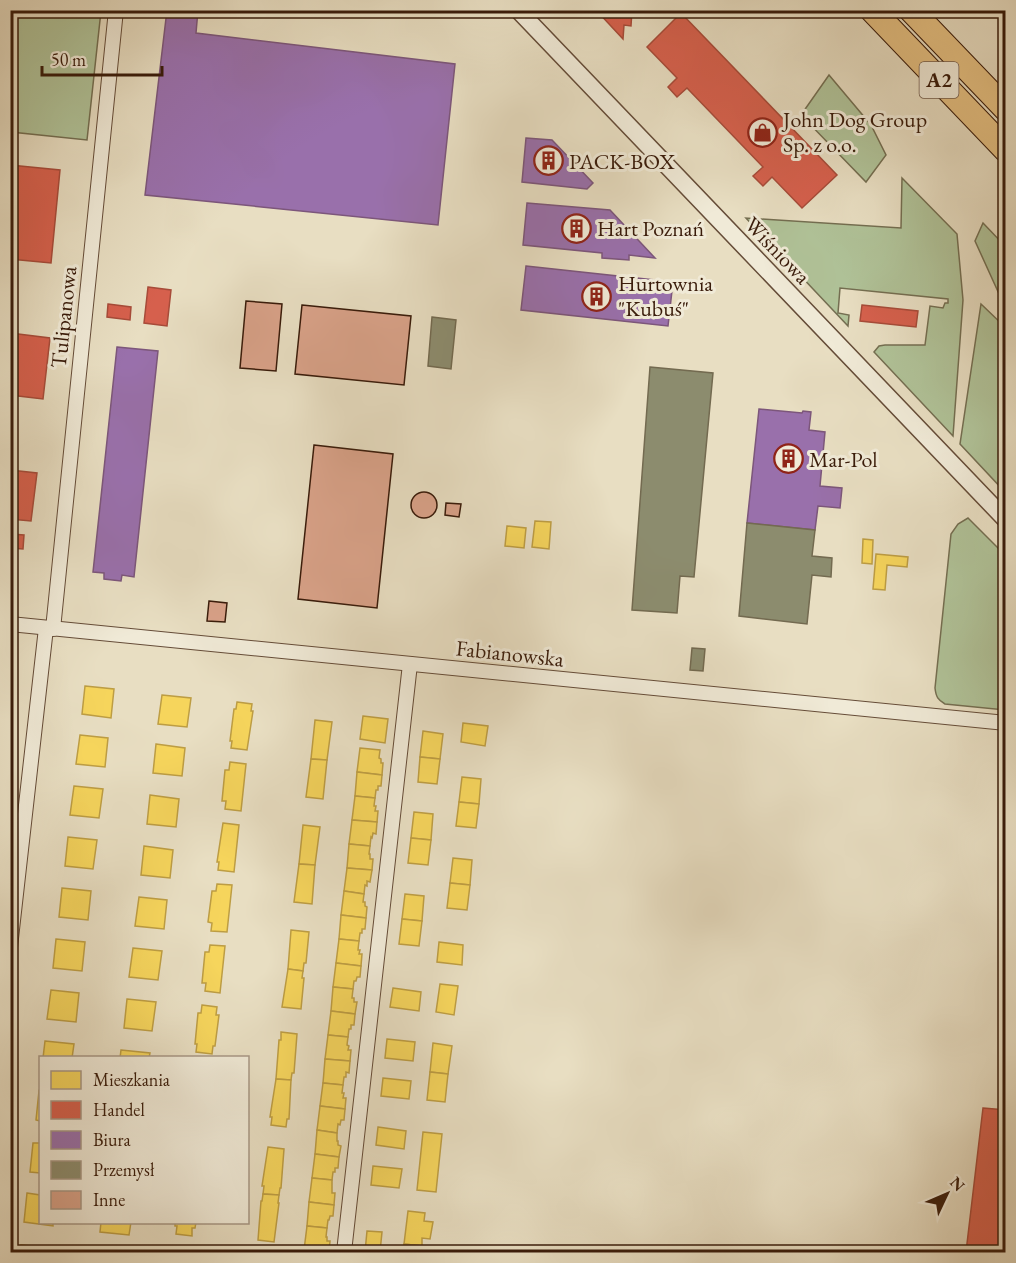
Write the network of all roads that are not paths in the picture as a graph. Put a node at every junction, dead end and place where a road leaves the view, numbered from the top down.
1 (116, 10) edge
2 (518, 10) edge
3 (872, 10) edge
4 (911, 10) edge
5 (1005, 109) edge
6 (1005, 150) edge
7 (1005, 520) edge
8 (10, 624) edge
9 (49, 628) junction
10 (410, 664) junction
11 (1005, 723) edge
12 (10, 947) edge
13 (344, 1252) edge

1 - 9 street, Tulipanowa
2 - 7 street, Wiśniowa
3 - 6 highway, A2
4 - 5 highway, A2
8 - 9 street, Fabianowska
9 - 10 street, Fabianowska
9 - 12 street, Tulipanowa
10 - 11 street, Fabianowska
10 - 13 street

